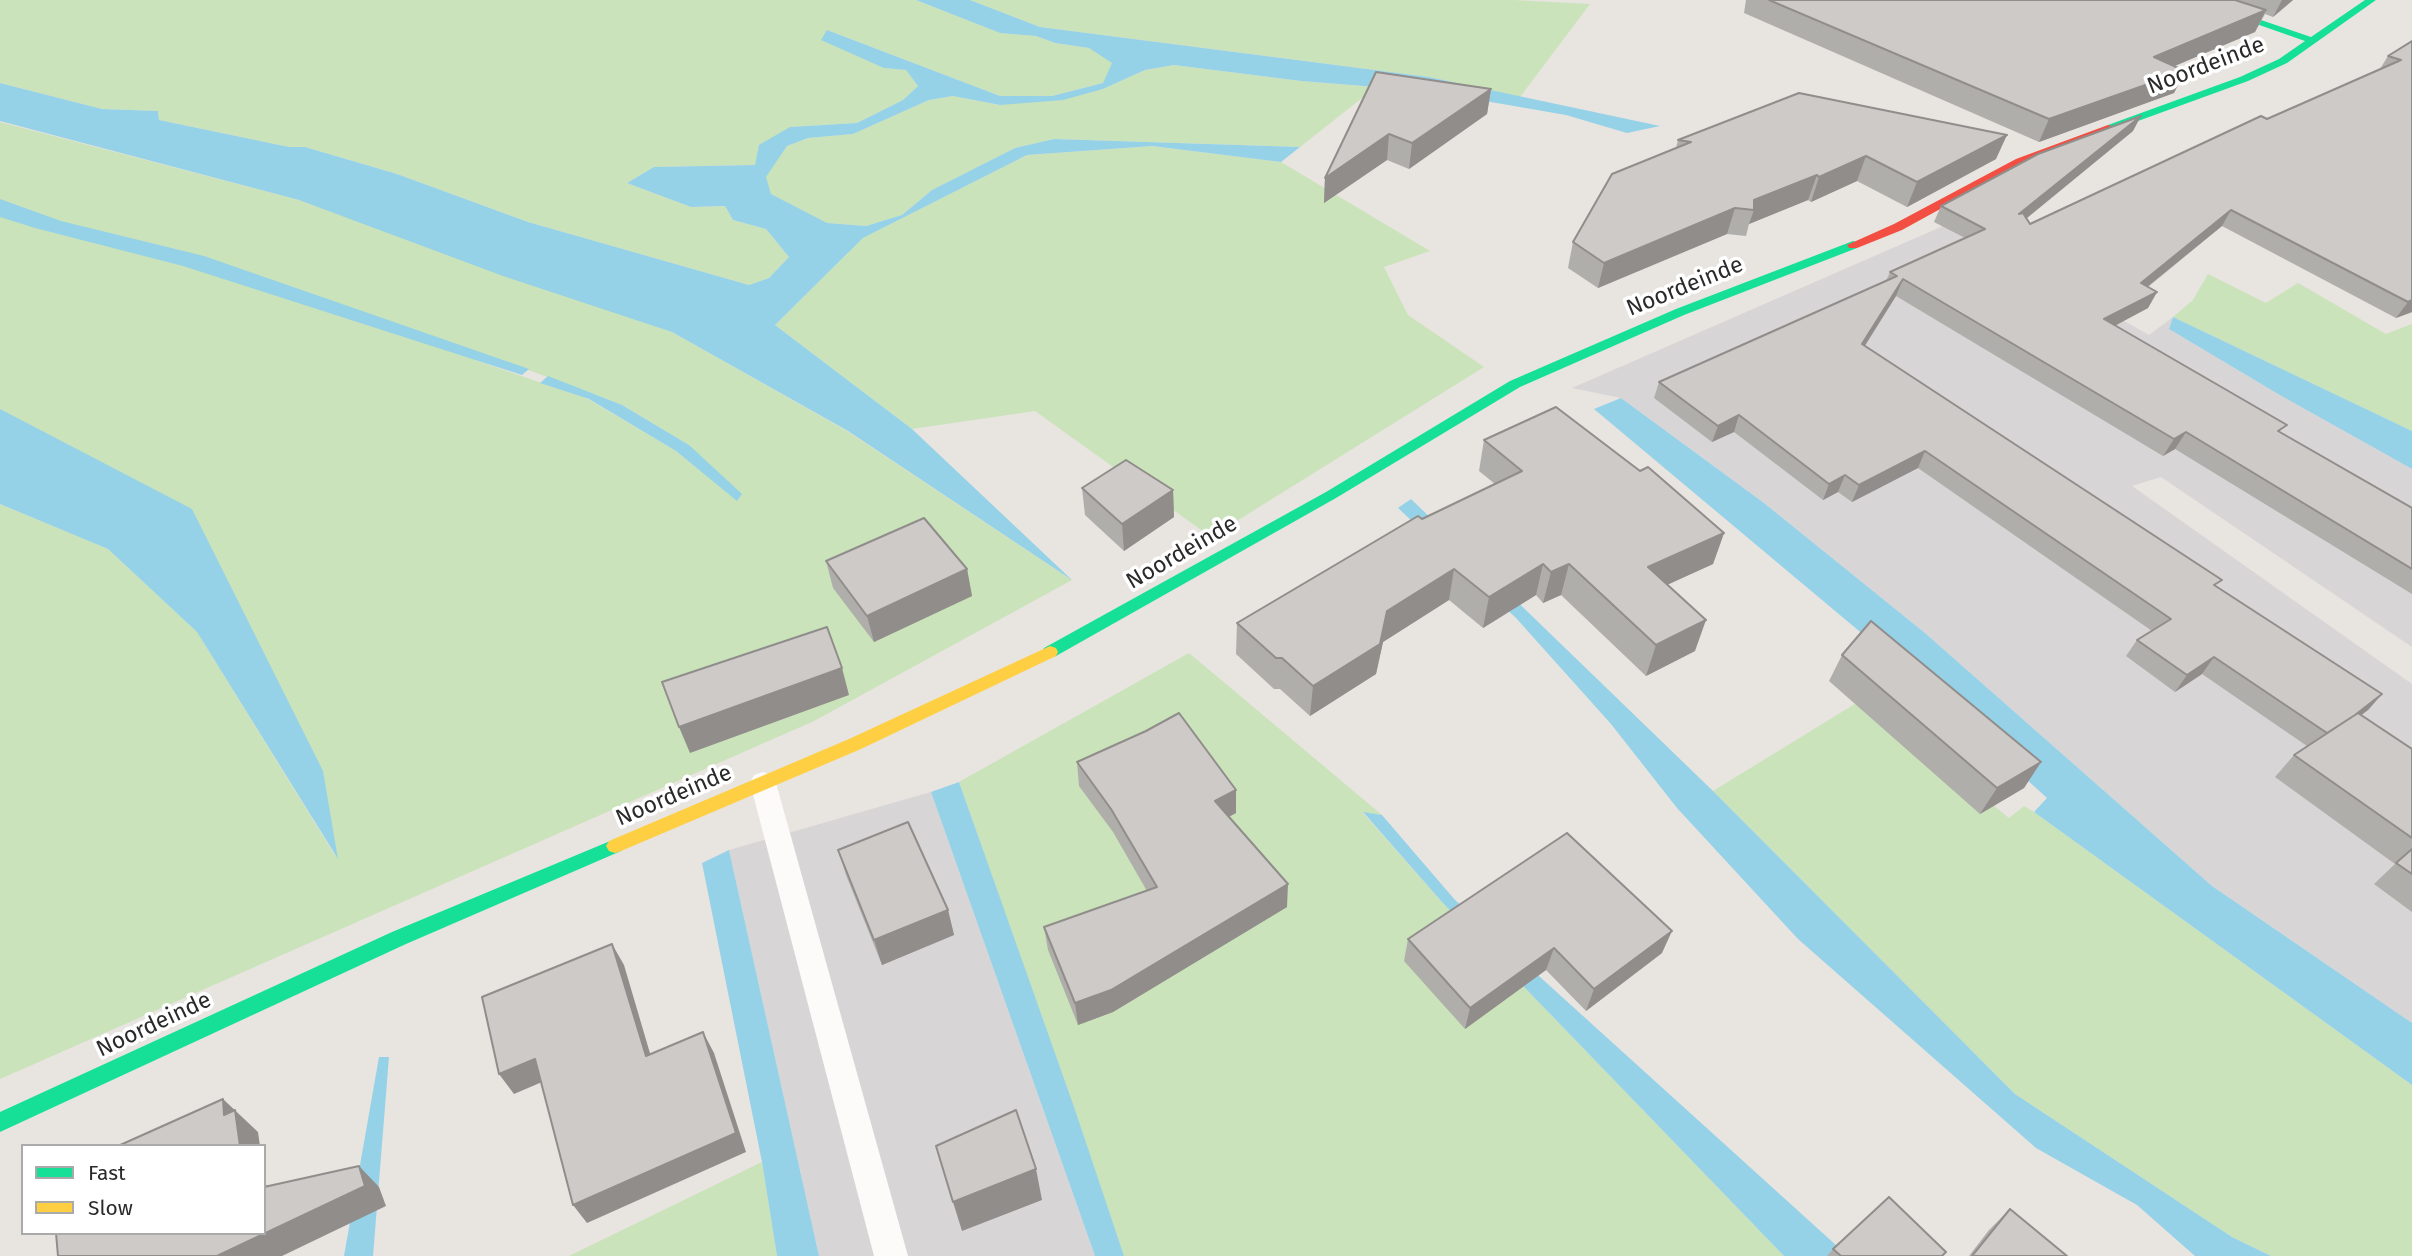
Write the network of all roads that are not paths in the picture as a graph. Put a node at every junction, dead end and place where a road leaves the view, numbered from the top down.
1 (2193, 0) edge
2 (2371, 0) edge
3 (2314, 41) junction
4 (763, 783) junction
5 (0, 1122) edge
6 (891, 1256) edge

1 - 3 street
2 - 3 street, Noordeinde
3 - 4 street, Noordeinde
4 - 5 street, Noordeinde
4 - 6 lane

